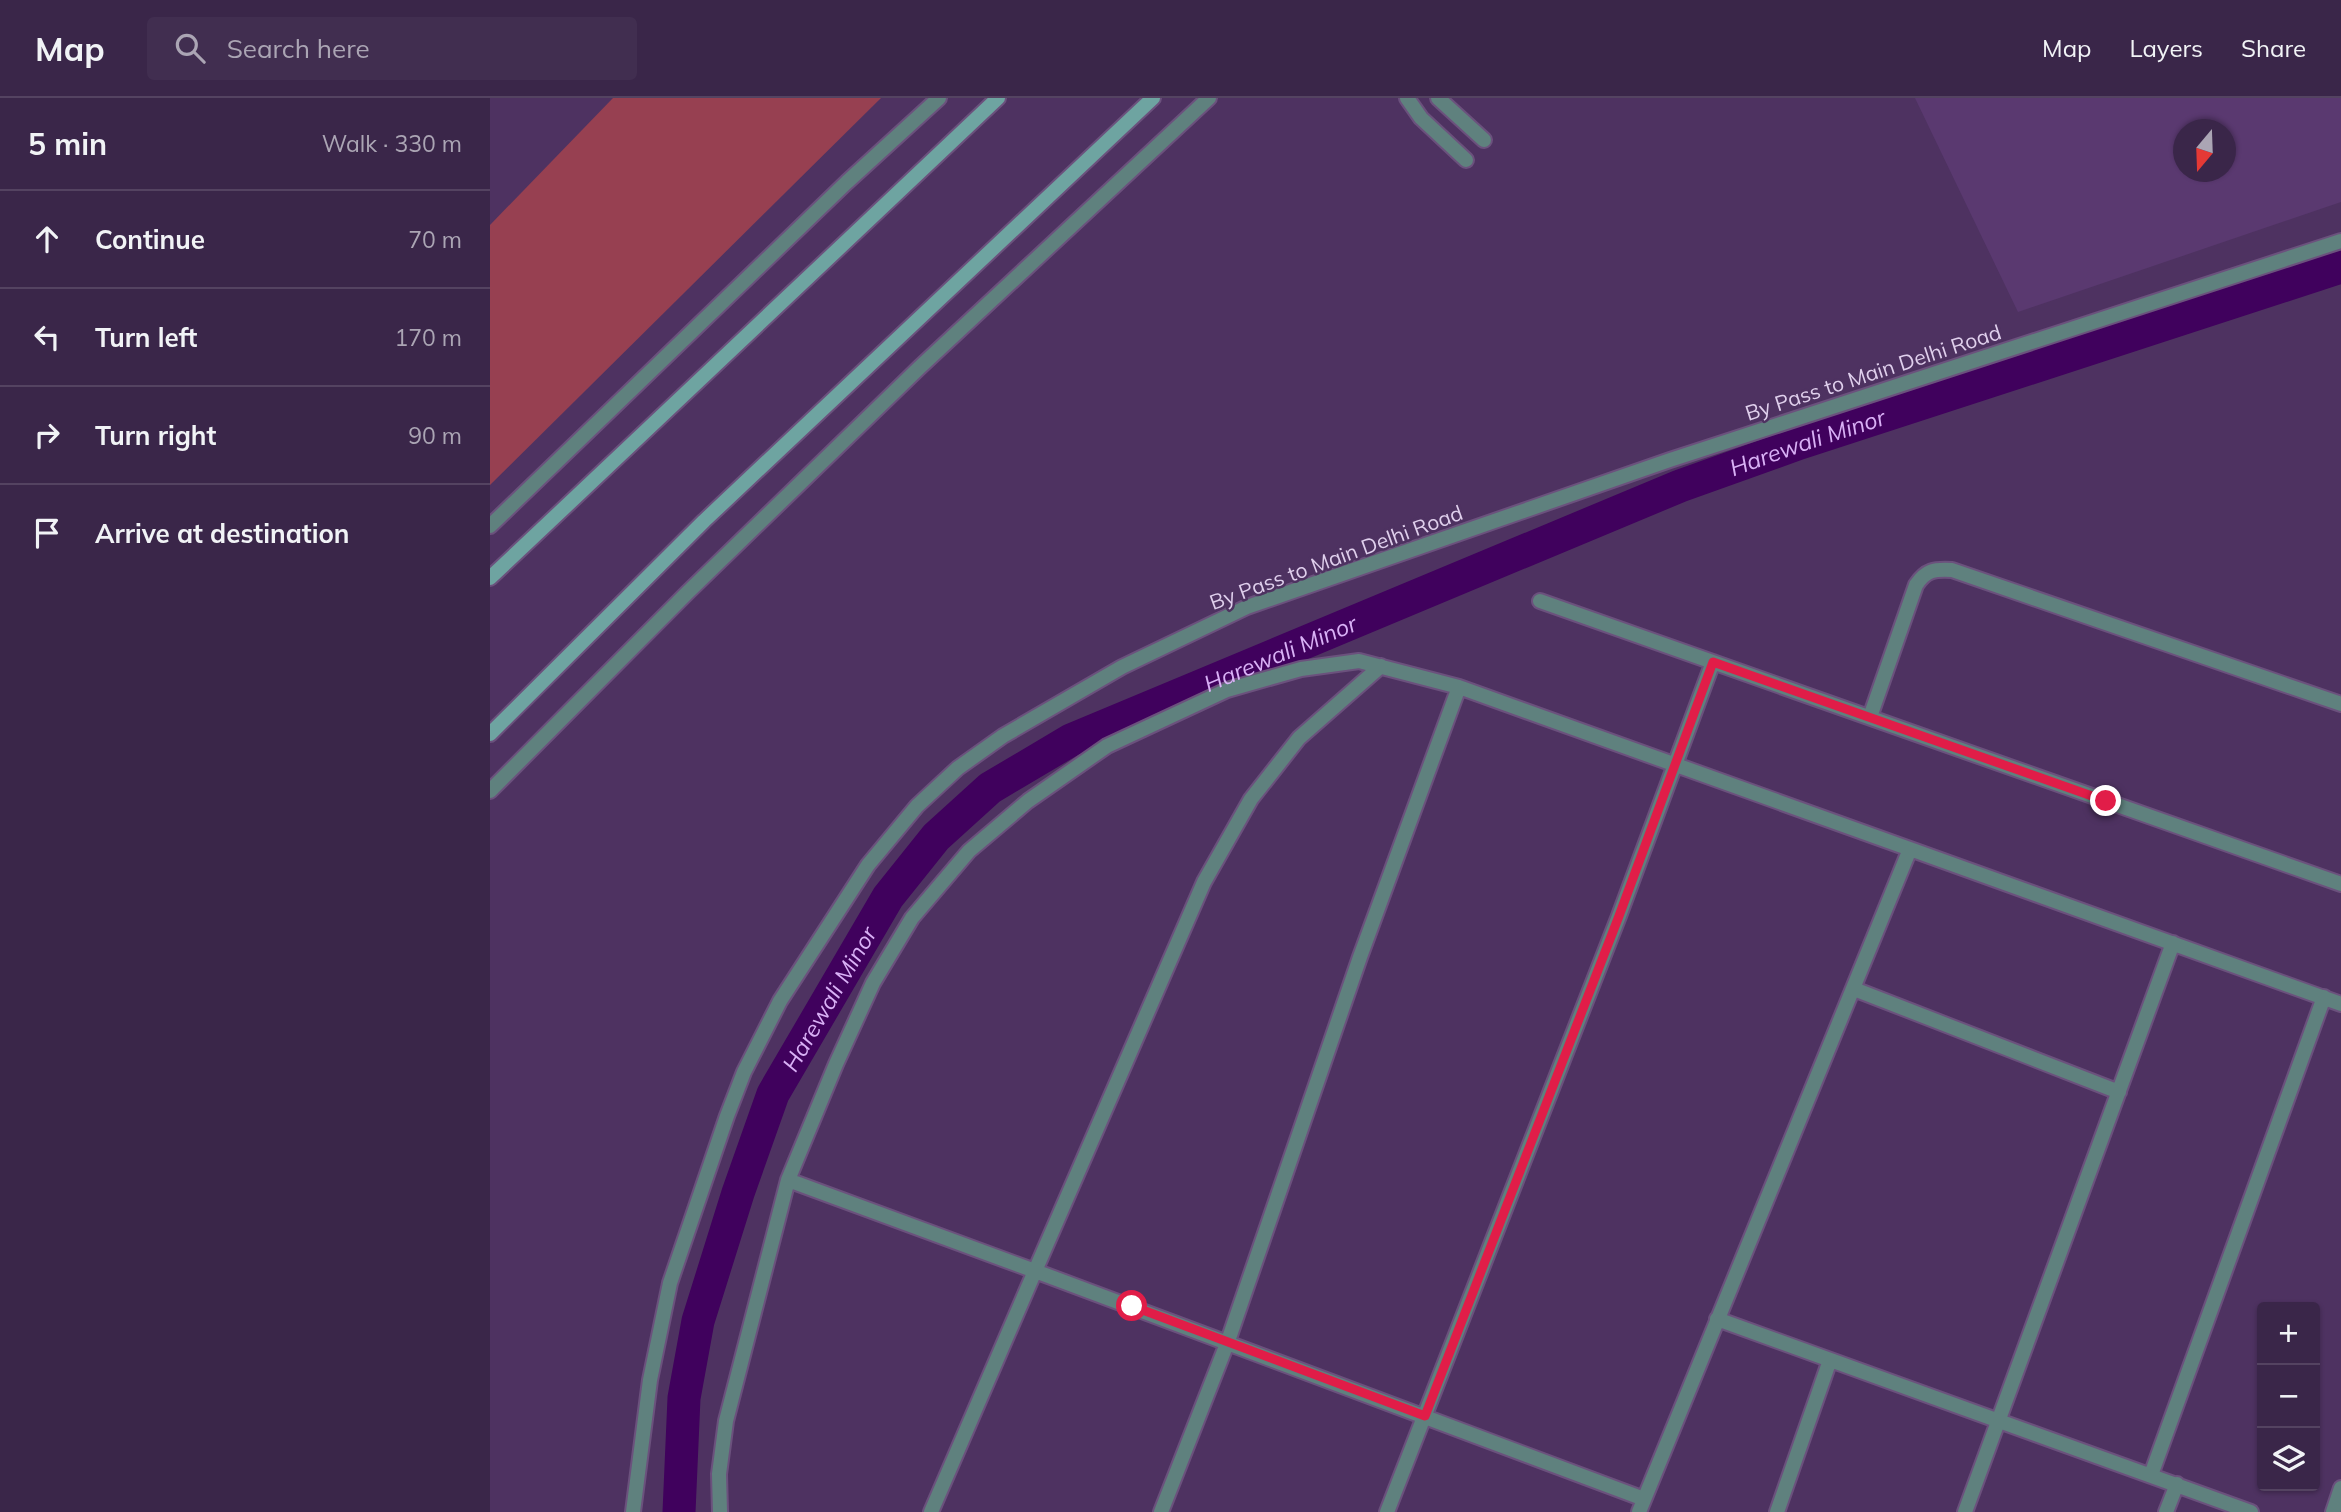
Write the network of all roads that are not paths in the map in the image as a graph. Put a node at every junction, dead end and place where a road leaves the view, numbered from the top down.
1 (939, 98) edge
2 (998, 98) edge
3 (1153, 98) edge
4 (1209, 98) edge
5 (1407, 98) edge
6 (1438, 98) edge
7 (1484, 140) dead end
8 (1466, 160) dead end
9 (2341, 241) edge
10 (490, 526) edge
11 (490, 578) edge
12 (1540, 601) dead end
13 (1713, 662) junction
14 (1381, 666) junction
15 (1458, 687) junction
16 (2341, 704) edge
17 (1870, 717) junction
18 (490, 734) edge
19 (1676, 765) junction
20 (490, 791) edge
21 (1910, 849) junction
22 (2341, 884) edge
23 (2173, 943) junction
24 (1854, 989) junction
25 (2325, 997) junction
26 (2341, 1004) edge
27 (2119, 1092) junction
28 (788, 1180) junction
29 (1035, 1270) junction
30 (1717, 1319) junction
31 (1228, 1341) junction
32 (1830, 1360) junction
33 (1425, 1416) junction
34 (1998, 1422) junction
35 (2151, 1475) junction
36 (2177, 1484) junction
37 (2341, 1488) edge
38 (1642, 1505) edge
39 (724, 1511) edge
40 (633, 1512) edge
41 (931, 1512) edge
42 (1161, 1512) edge
43 (1387, 1512) edge
44 (1777, 1512) edge
45 (1965, 1512) edge
46 (2166, 1512) edge
47 (2251, 1512) edge
48 (2333, 1512) edge

1 - 10 street
2 - 11 main road
3 - 18 main road
4 - 20 street
5 - 8 street
6 - 7 street
9 - 40 street, By Pass to Main Delhi Road
12 - 13 street
13 - 17 street
13 - 19 street
14 - 15 street
14 - 28 street
14 - 29 street
15 - 19 street
15 - 31 street
16 - 17 street
17 - 22 street
19 - 21 street
19 - 33 street
21 - 23 street
21 - 24 street
23 - 25 street
23 - 27 street
24 - 27 street
24 - 30 street
25 - 26 street
25 - 35 street
27 - 34 street
28 - 29 street
28 - 39 street
29 - 31 street
29 - 41 street
30 - 32 street
30 - 38 street
31 - 33 street
31 - 42 street
32 - 34 street
32 - 44 street
33 - 38 street
33 - 43 street
34 - 35 street
34 - 45 street
35 - 36 street
36 - 46 street
36 - 47 street
37 - 48 street

